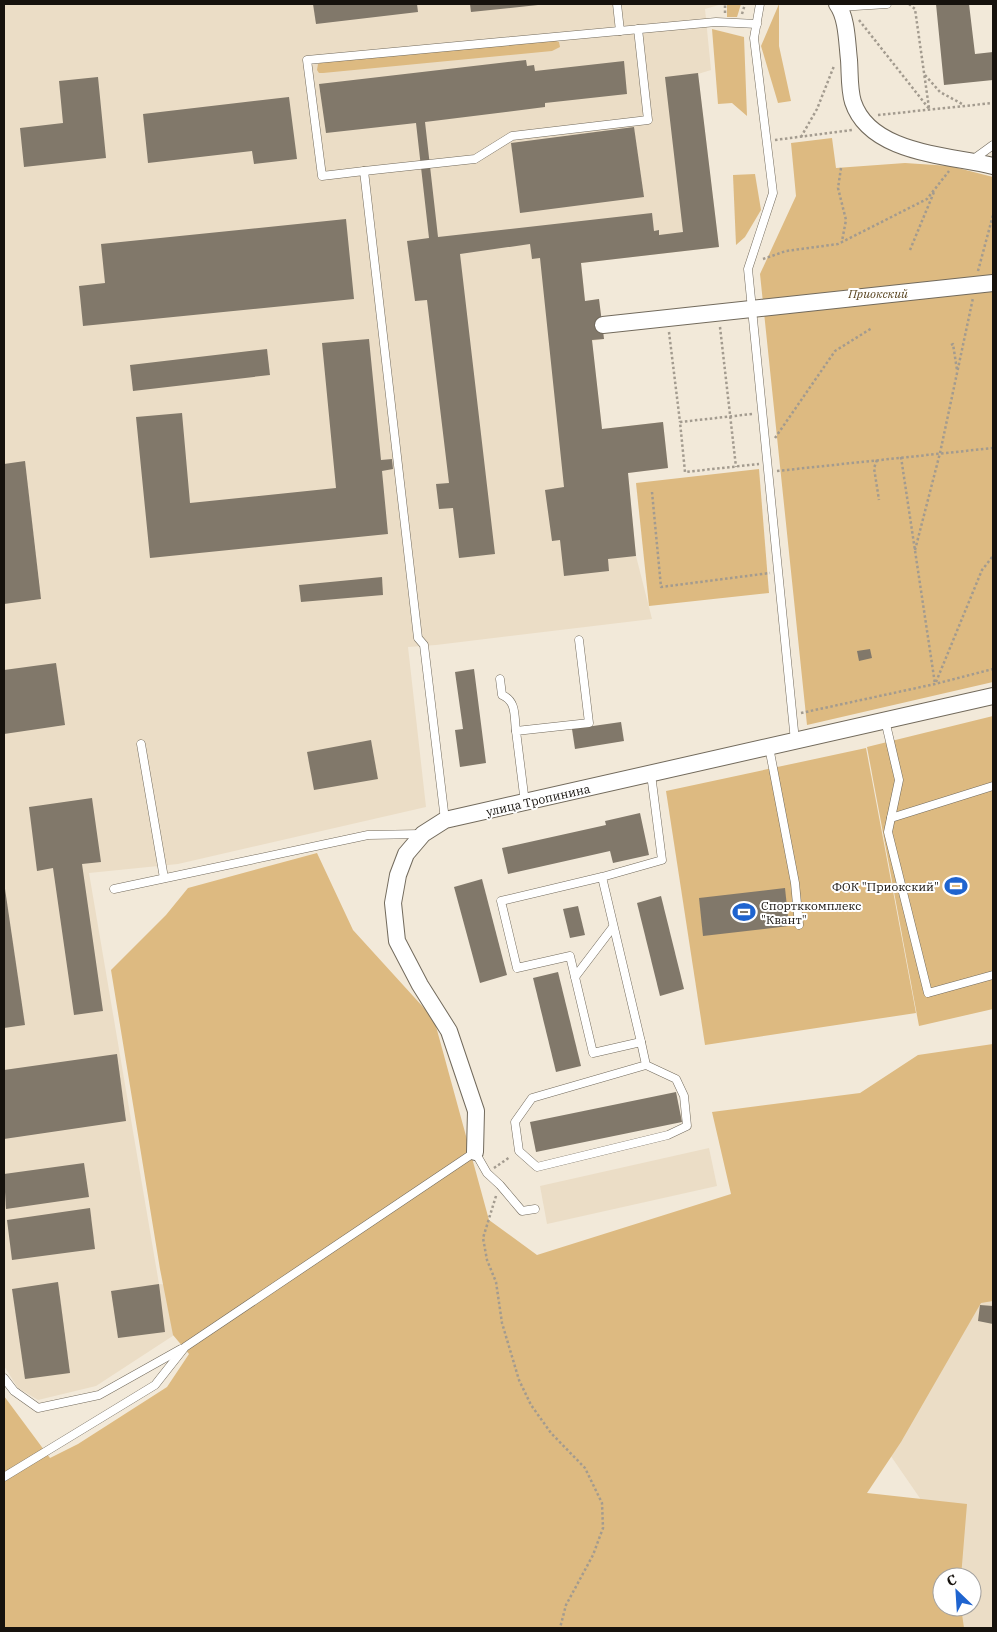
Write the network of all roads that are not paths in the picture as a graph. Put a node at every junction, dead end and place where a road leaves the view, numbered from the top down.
1 (617, 4) edge
2 (760, 4) edge
3 (887, 4) edge
4 (842, 6) edge
5 (757, 24) junction
6 (638, 29) junction
7 (620, 31) junction
8 (993, 145) edge
9 (964, 160) junction
10 (993, 166) edge
11 (364, 171) junction
12 (993, 283) edge
13 (752, 309) junction
14 (603, 325) dead end
15 (579, 640) dead end
16 (500, 678) dead end
17 (993, 696) edge
18 (885, 720) junction
19 (516, 731) junction
20 (795, 741) junction
21 (141, 744) dead end
22 (769, 747) junction
23 (650, 774) junction
24 (993, 786) edge
25 (525, 803) junction
26 (891, 818) junction
27 (445, 820) junction
28 (423, 834) junction
29 (602, 877) junction
30 (164, 878) junction
31 (114, 889) dead end
32 (799, 926) dead end
33 (613, 927) junction
34 (993, 975) edge
35 (575, 977) junction
36 (641, 1042) junction
37 (646, 1065) junction
38 (475, 1152) junction
39 (535, 1209) dead end
40 (185, 1347) junction
41 (4, 1378) edge
42 (4, 1477) edge

1 - 7 lane
2 - 5 lane
3 - 4 lane
4 - 9 street
5 - 6 lane
5 - 13 lane
6 - 7 lane
6 - 11 lane
7 - 11 lane
8 - 9 lane
9 - 10 street
11 - 27 lane
12 - 13 street
13 - 14 street
13 - 20 lane
15 - 19 lane
16 - 19 lane
17 - 18 street, улица Тропинина
18 - 20 street, улица Тропинина
18 - 26 lane
19 - 25 lane
20 - 22 street, улица Тропинина
21 - 30 lane
22 - 23 street, улица Тропинина
22 - 32 lane
23 - 25 street, улица Тропинина
23 - 29 lane
24 - 26 lane
25 - 27 street, улица Тропинина
26 - 34 lane
27 - 28 street, улица Тропинина
28 - 30 lane
28 - 38 street, улица Тропинина
29 - 33 lane
29 - 35 lane
30 - 31 lane
33 - 35 lane
33 - 36 lane
35 - 36 lane
36 - 37 lane
37 - 37 lane
38 - 39 lane
38 - 40 lane
40 - 41 lane
40 - 42 lane

